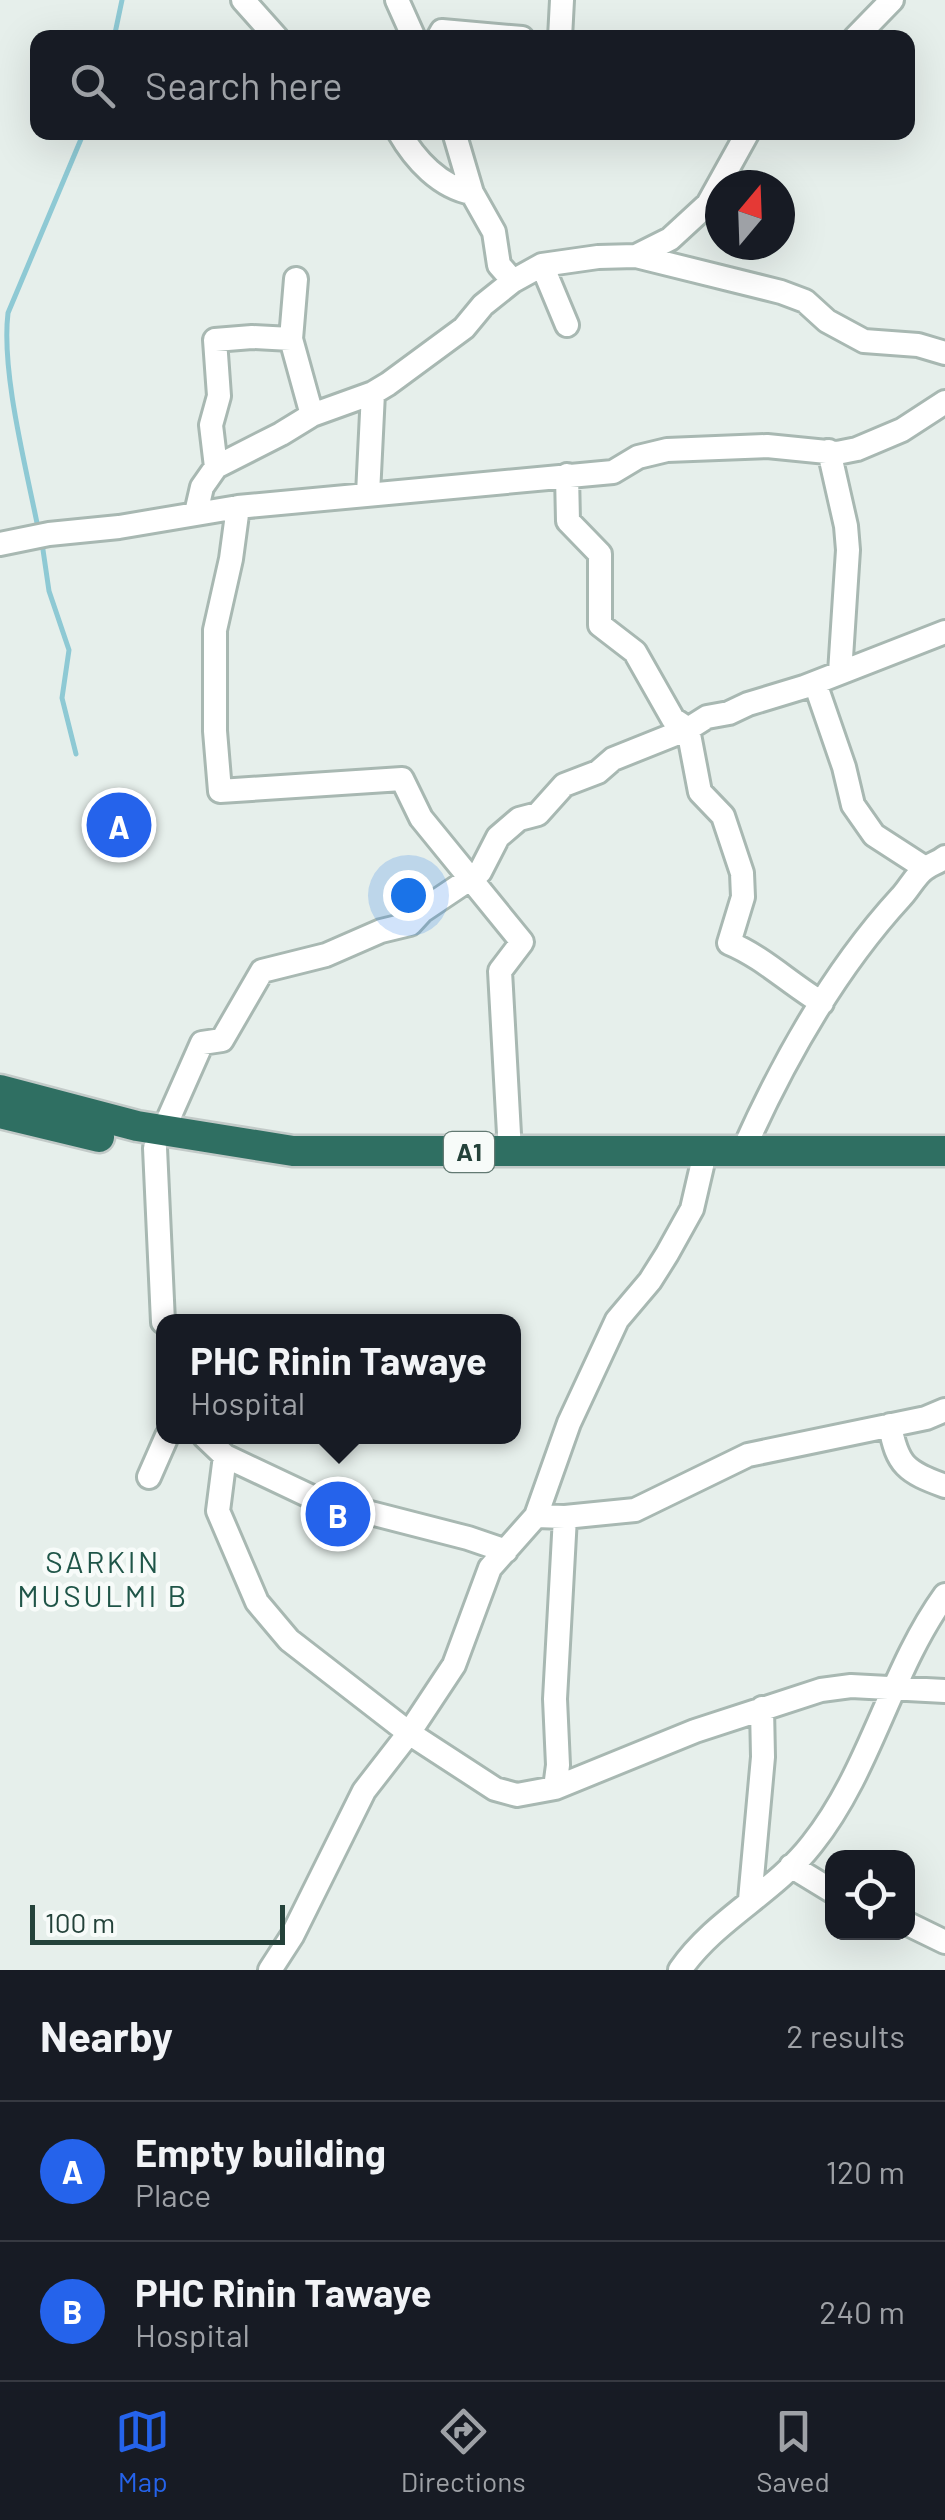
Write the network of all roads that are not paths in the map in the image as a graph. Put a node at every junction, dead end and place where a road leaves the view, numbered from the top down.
1 (243, 0) edge
2 (397, 0) edge
3 (562, 0) edge
4 (892, 0) edge
5 (270, 30) edge
6 (410, 30) edge
7 (560, 30) edge
8 (862, 30) edge
9 (404, 140) edge
10 (456, 140) edge
11 (744, 140) edge
12 (472, 193) junction
13 (636, 256) junction
14 (542, 266) junction
15 (296, 279) dead end
16 (513, 282) junction
17 (567, 324) dead end
18 (291, 339) junction
19 (945, 353) edge
20 (373, 393) junction
21 (945, 402) edge
22 (312, 414) junction
23 (829, 451) junction
24 (216, 467) junction
25 (567, 475) junction
26 (368, 494) junction
27 (238, 507) junction
28 (196, 513) junction
29 (0, 544) edge
30 (945, 632) edge
31 (840, 672) junction
32 (815, 683) junction
33 (688, 729) junction
34 (938, 865) edge
35 (822, 1003) junction
36 (0, 1090) edge
37 (0, 1114) edge
38 (159, 1140) junction
39 (743, 1151) junction
40 (945, 1151) edge
41 (510, 1152) junction
42 (702, 1166) junction
43 (945, 1168) edge
44 (164, 1314) edge
45 (945, 1410) edge
46 (890, 1425) junction
47 (163, 1444) edge
48 (212, 1444) edge
49 (225, 1456) junction
50 (150, 1477) dead end
51 (945, 1486) edge
52 (536, 1516) junction
53 (565, 1518) junction
54 (506, 1551) junction
55 (945, 1595) edge
56 (897, 1687) junction
57 (945, 1692) edge
58 (762, 1708) junction
59 (409, 1732) junction
60 (555, 1788) junction
61 (790, 1866) junction
62 (825, 1887) edge
63 (750, 1900) junction
64 (915, 1927) edge
65 (945, 1942) edge
66 (270, 1970) edge
67 (680, 1970) edge

1 - 5 street
2 - 6 street
3 - 7 street
4 - 8 street
9 - 12 street
10 - 12 street
11 - 13 street
12 - 16 street
13 - 14 street
13 - 19 street
14 - 16 street
14 - 17 street
15 - 18 street
16 - 20 street
18 - 22 street
18 - 24 street
20 - 22 street
20 - 26 street
21 - 23 street
22 - 24 street
23 - 25 street
23 - 31 street
24 - 28 street
25 - 26 street
25 - 33 street
26 - 27 street
27 - 28 street
27 - 41 street
28 - 29 street
30 - 31 street
31 - 32 street
32 - 33 street
32 - 34 street
33 - 35 street
33 - 38 street
34 - 35 street
35 - 39 street
36 - 38 highway, A1
37 - 38 highway, A1
38 - 41 highway, A1
38 - 42 highway, A1
38 - 44 street
39 - 40 highway, A1
39 - 41 highway, A1
42 - 43 highway, A1
42 - 52 street
45 - 46 street
46 - 51 street
46 - 53 street
47 - 50 street
48 - 49 street
49 - 54 street
49 - 59 street
52 - 53 street
52 - 54 street
53 - 60 street
54 - 59 street
55 - 56 street
56 - 57 street
56 - 58 street
56 - 61 street
58 - 60 street
58 - 63 street
59 - 60 street
59 - 66 street
61 - 62 street
61 - 63 street
63 - 67 street
64 - 65 street

